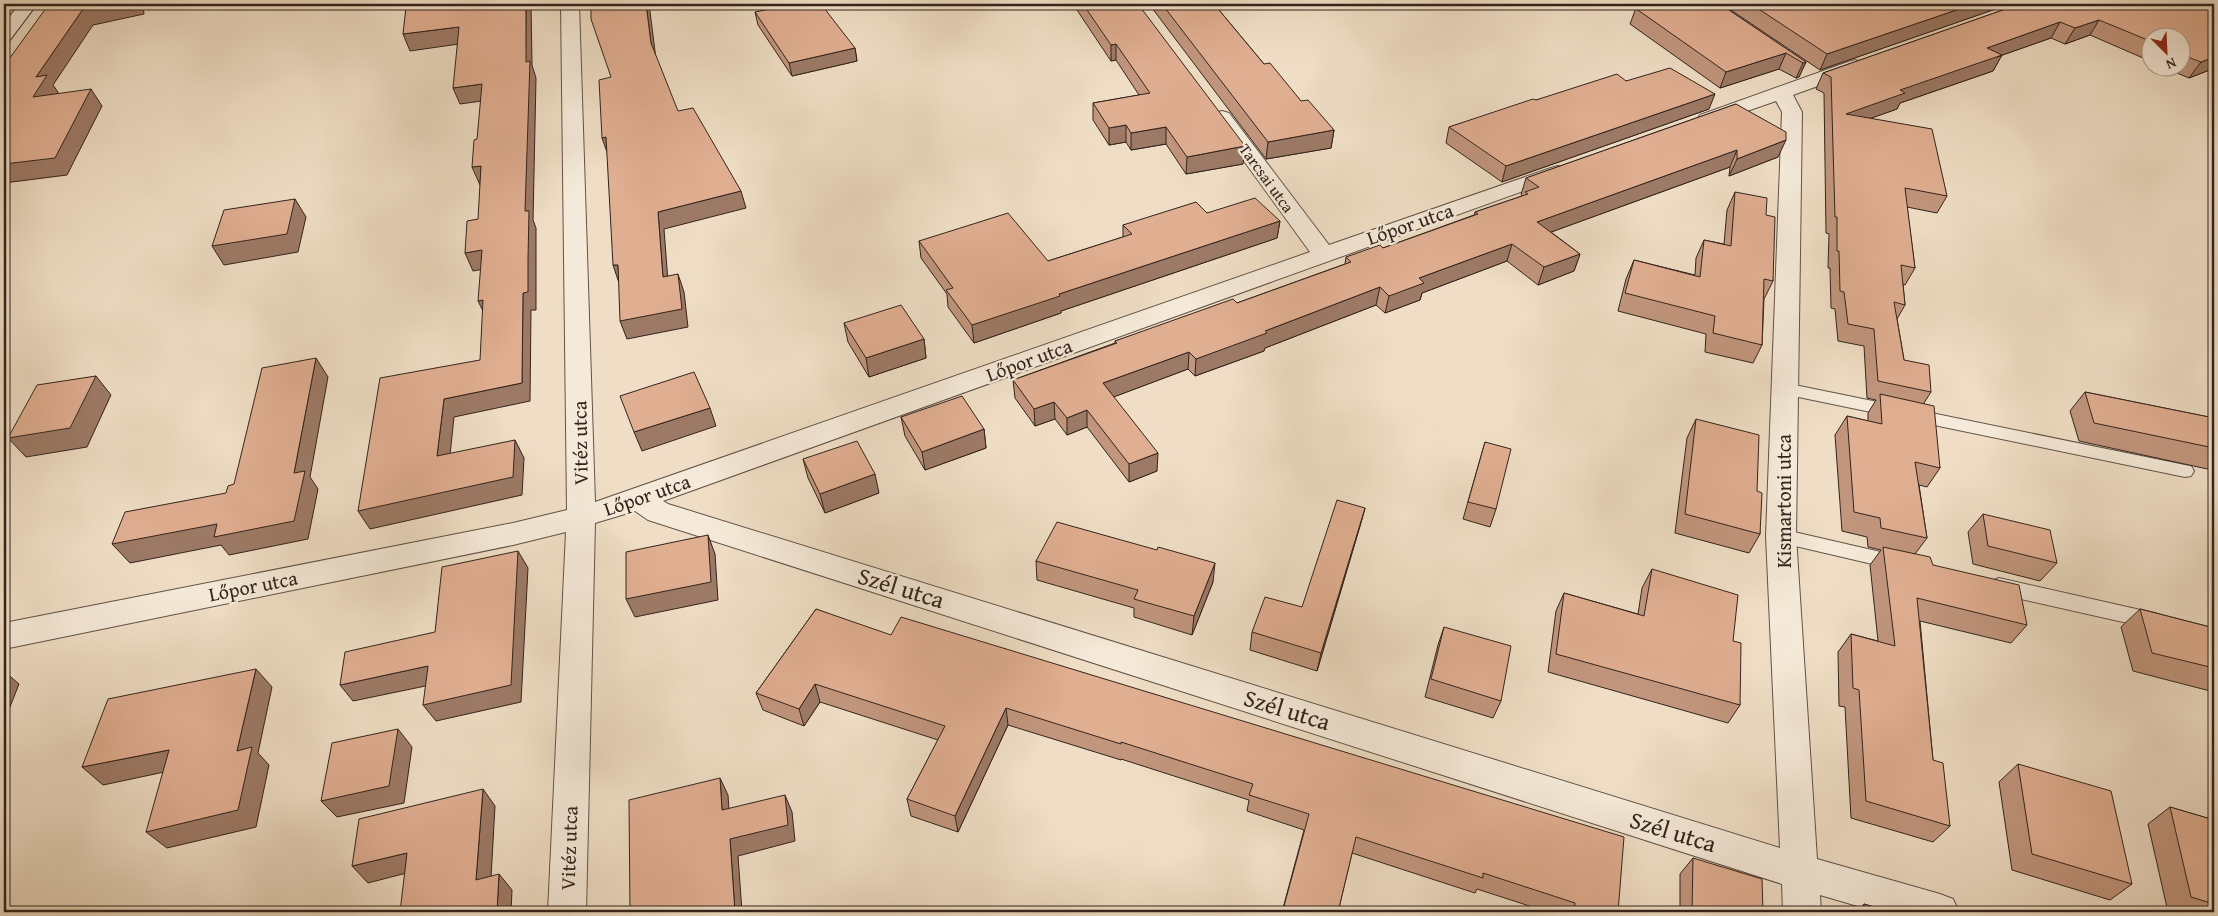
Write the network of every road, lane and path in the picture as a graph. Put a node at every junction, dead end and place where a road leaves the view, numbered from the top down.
1 (28, 4) edge
2 (570, 4) edge
3 (4, 36) edge
4 (1874, 60) edge
5 (1782, 93) junction
6 (1208, 98) edge
7 (1688, 126) edge
8 (1576, 166) edge
9 (1324, 255) junction
10 (1785, 388) junction
11 (2185, 471) dead end
12 (638, 499) junction
13 (581, 517) junction
14 (1782, 536) junction
15 (1916, 567) edge
16 (1983, 582) edge
17 (2176, 626) edge
18 (4, 636) edge
19 (1800, 872) junction
20 (567, 912) edge
21 (1802, 912) edge
22 (1940, 912) edge

1 - 3 street
2 - 13 street, Vitéz utca
4 - 5 street
5 - 7 street
5 - 10 street, Kismartoni utca
6 - 9 street, Tarcsai utca
8 - 9 street, Lőpor utca
9 - 12 street, Lőpor utca
10 - 11 lane
10 - 14 street, Kismartoni utca
12 - 13 street, Lőpor utca
12 - 19 street, Szél utca
13 - 18 street, Lőpor utca
13 - 20 street, Vitéz utca
14 - 15 lane
14 - 19 street, Kismartoni utca
16 - 17 lane
19 - 21 street, Kismartoni utca
19 - 22 street, Szél utca

